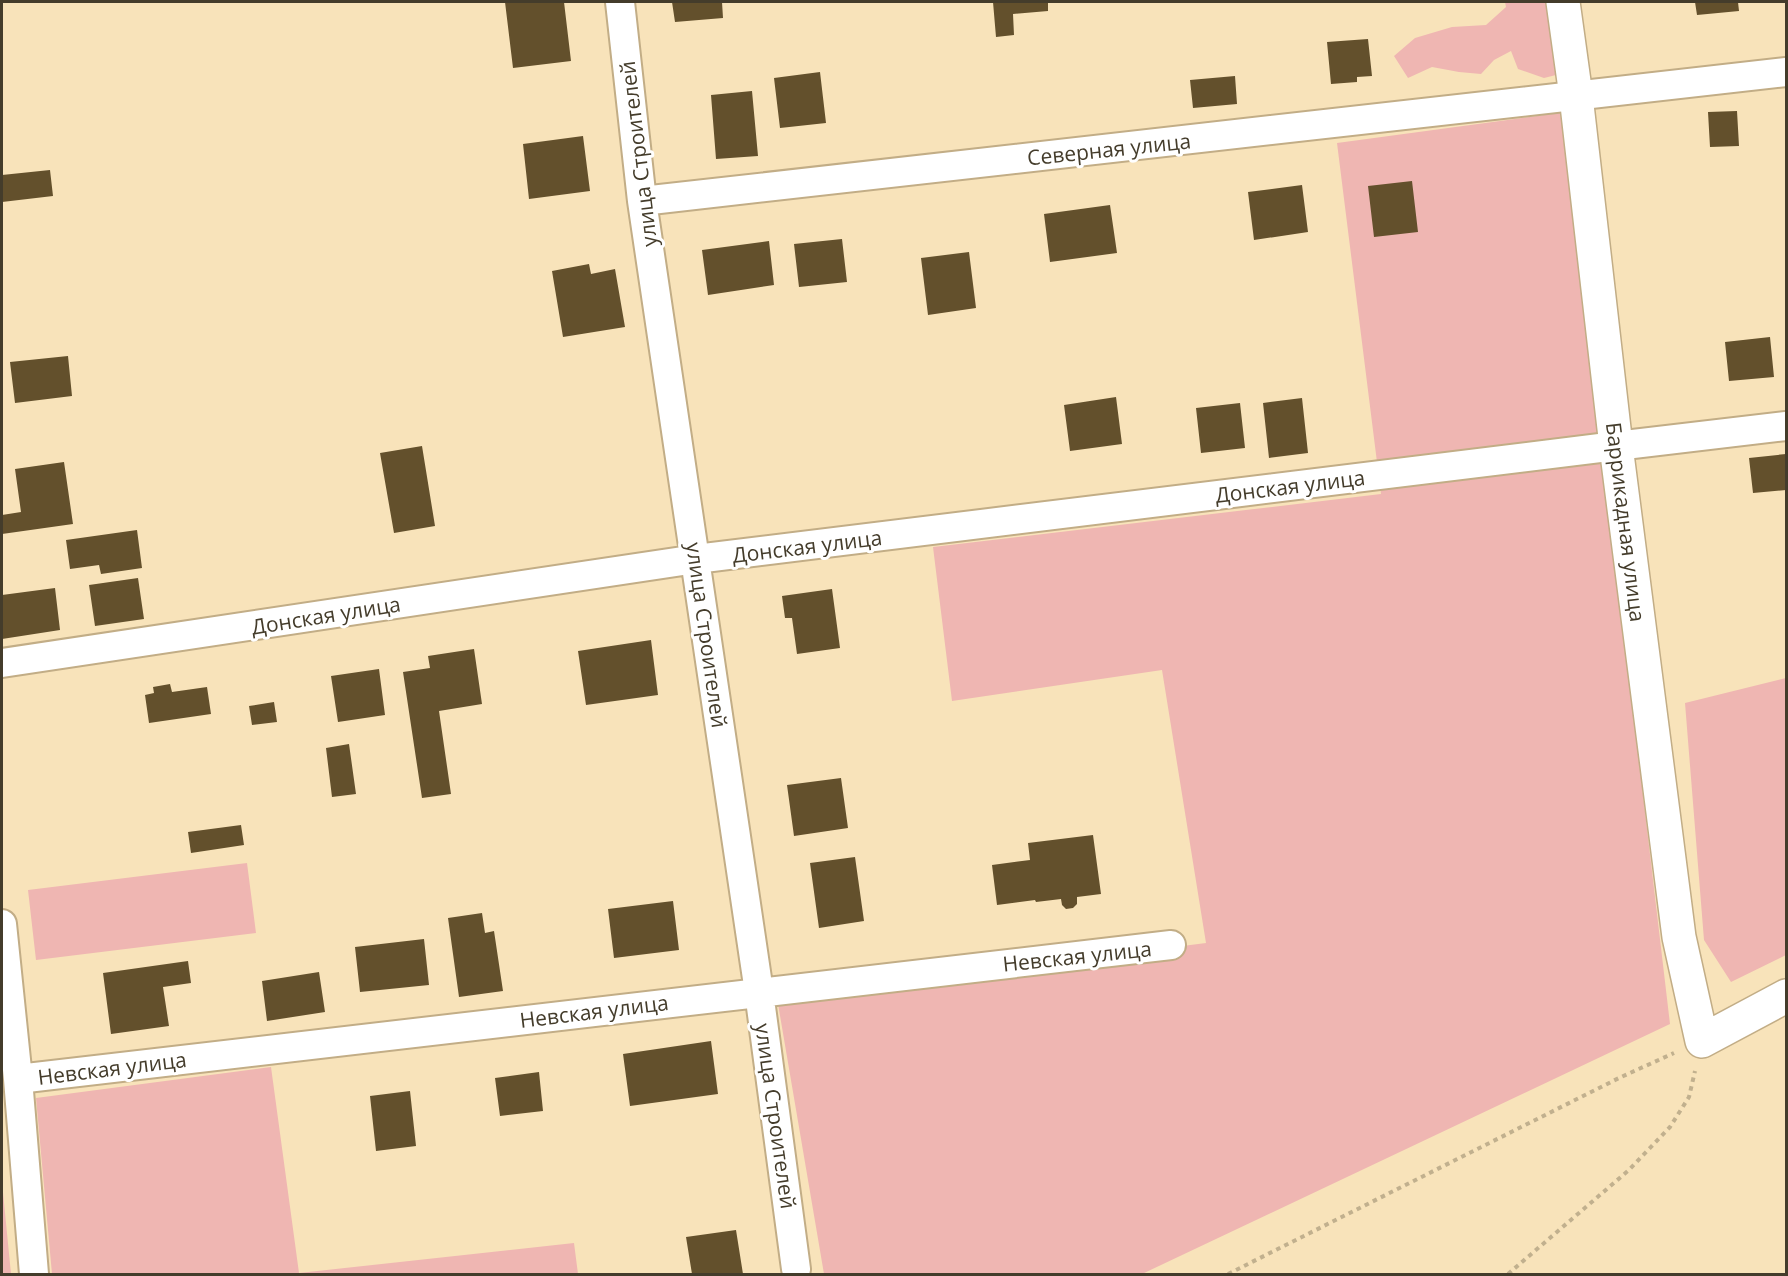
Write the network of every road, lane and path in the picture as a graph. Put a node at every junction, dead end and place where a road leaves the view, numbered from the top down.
1 (620, 2) edge
2 (1563, 2) edge
3 (1786, 72) edge
4 (1576, 96) junction
5 (642, 201) junction
6 (1786, 426) edge
7 (1616, 446) junction
8 (696, 559) junction
9 (2, 663) edge
10 (2, 924) edge
11 (1171, 945) dead end
12 (759, 992) junction
13 (1786, 996) edge
14 (1702, 1041) junction
15 (18, 1079) junction
16 (796, 1269) dead end
17 (34, 1275) edge
18 (1228, 1275) edge
19 (1508, 1275) edge

1 - 5 street, улица Строителей
2 - 4 street, Баррикадная улица
3 - 4 street, Северная улица
4 - 5 street, Северная улица
4 - 7 street, Баррикадная улица
5 - 8 street, улица Строителей
6 - 7 street, Донская улица
7 - 8 street, Донская улица
7 - 14 street, Баррикадная улица
8 - 9 street, Донская улица
8 - 12 street, улица Строителей
10 - 15 street
11 - 12 street, Невская улица
12 - 15 street, Невская улица
12 - 16 street, улица Строителей
13 - 14 street
14 - 18 path
14 - 19 path
15 - 17 street

